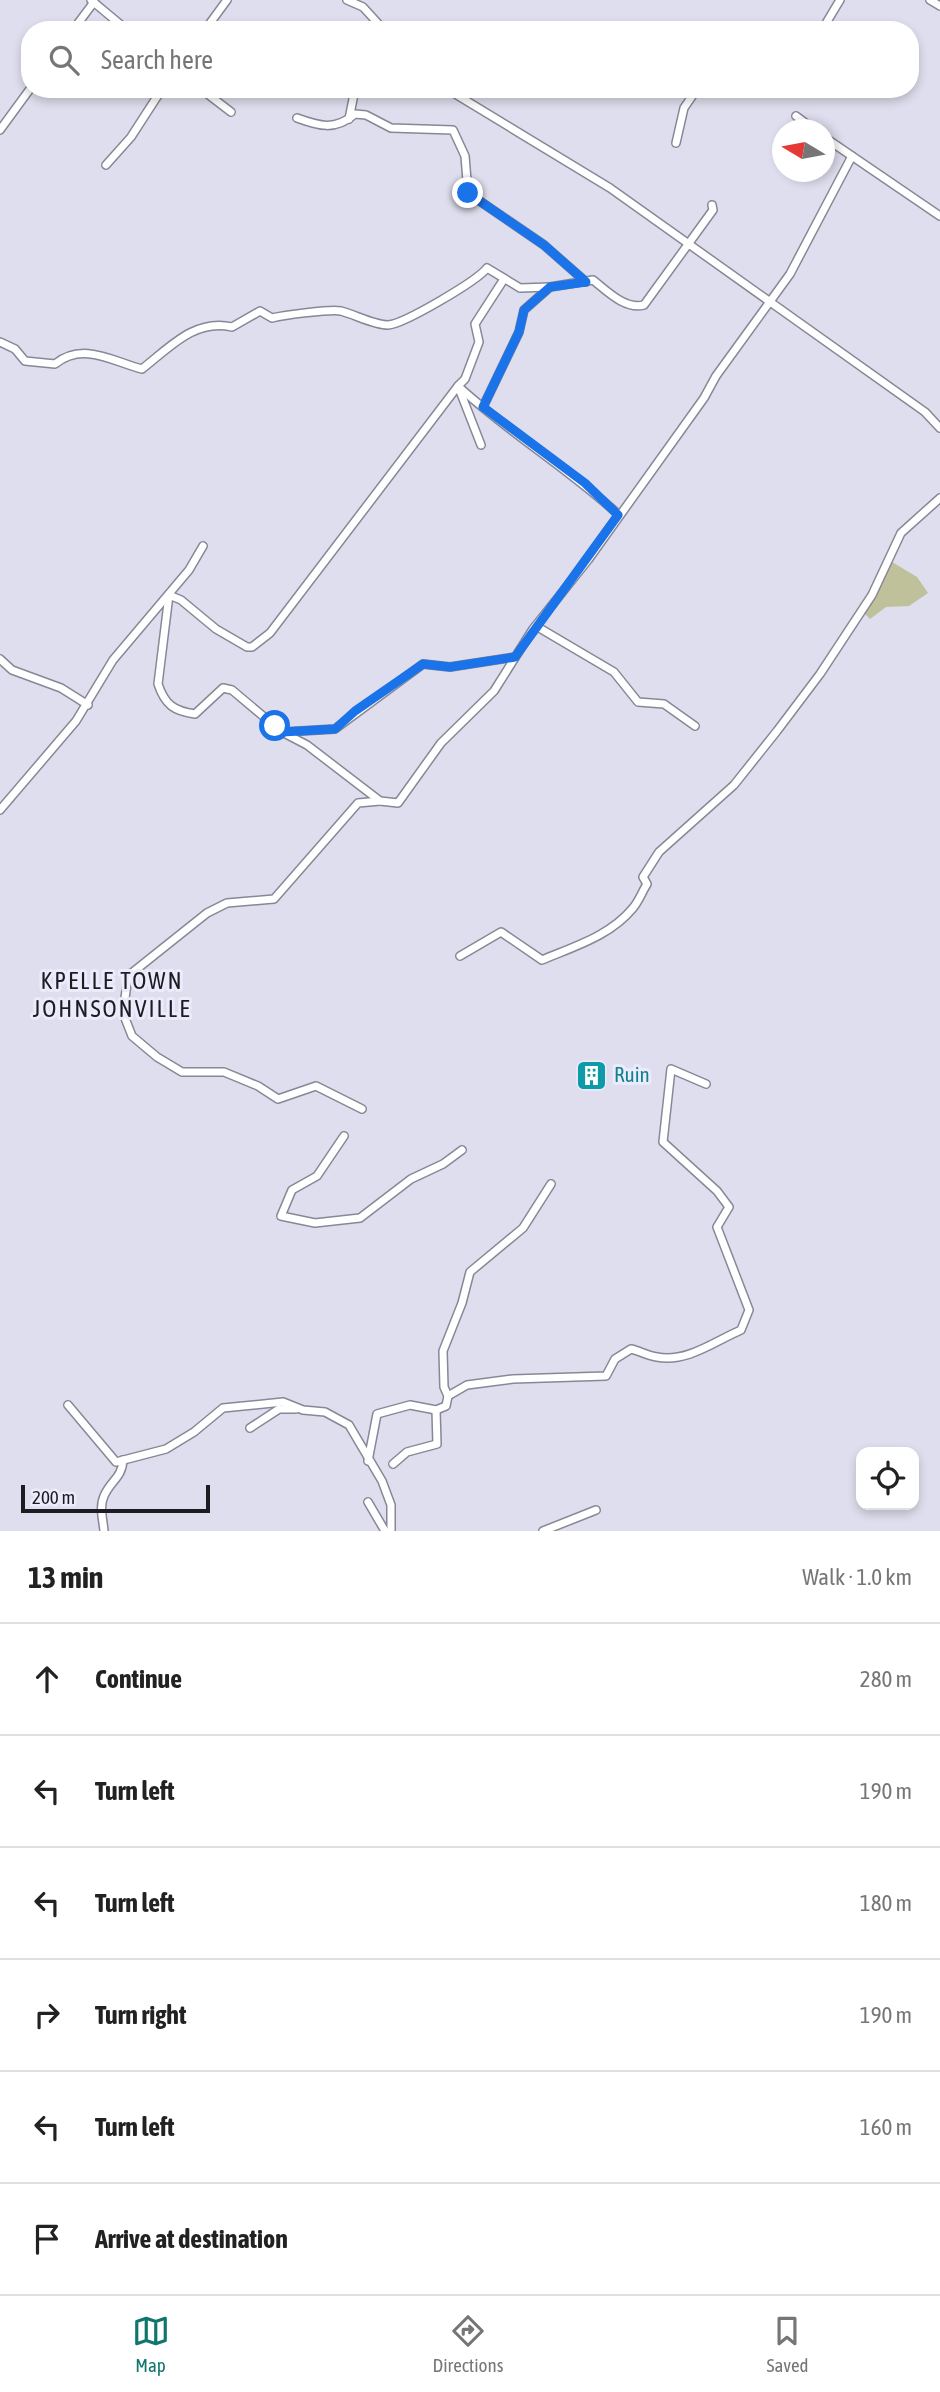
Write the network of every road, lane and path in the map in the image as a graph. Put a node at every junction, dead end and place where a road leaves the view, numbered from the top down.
1 (227, 0) edge
2 (347, 0) edge
3 (840, 0) edge
4 (930, 0) edge
5 (92, 1) edge
6 (940, 6) edge
7 (79, 21) edge
8 (116, 21) edge
9 (212, 21) edge
10 (376, 21) edge
11 (827, 21) edge
12 (23, 98) edge
13 (156, 98) edge
14 (213, 98) edge
15 (353, 98) edge
16 (463, 98) edge
17 (691, 98) edge
18 (231, 112) dead end
19 (796, 116) dead end
20 (297, 118) dead end
21 (349, 119) junction
22 (800, 119) edge
23 (0, 130) edge
24 (676, 143) dead end
25 (835, 144) edge
26 (852, 156) junction
27 (106, 164) dead end
28 (712, 205) dead end
29 (940, 216) edge
30 (687, 243) junction
31 (504, 279) junction
32 (586, 282) junction
33 (550, 287) junction
34 (768, 302) junction
35 (0, 342) edge
36 (458, 386) junction
37 (483, 407) junction
38 (940, 428) edge
39 (481, 445) dead end
40 (940, 498) edge
41 (618, 515) junction
42 (203, 546) dead end
43 (169, 595) junction
44 (536, 626) junction
45 (515, 657) junction
46 (0, 659) edge
47 (88, 705) junction
48 (695, 726) dead end
49 (282, 732) junction
50 (380, 801) junction
51 (0, 810) edge
52 (460, 956) dead end
53 (706, 1084) dead end
54 (362, 1110) dead end
55 (344, 1136) dead end
56 (462, 1150) dead end
57 (551, 1184) dead end
58 (448, 1396) junction
59 (68, 1405) dead end
60 (303, 1410) junction
61 (436, 1410) junction
62 (250, 1428) dead end
63 (123, 1460) junction
64 (368, 1462) junction
65 (393, 1464) dead end
66 (368, 1502) dead end
67 (596, 1510) dead end
68 (104, 1531) edge
69 (385, 1531) edge
70 (391, 1531) edge
71 (544, 1531) edge

1 - 9 street
2 - 10 street
3 - 11 street
4 - 6 street
5 - 7 street
5 - 8 street
12 - 23 street
13 - 27 street
14 - 18 street
15 - 21 street
16 - 30 street
17 - 24 street
19 - 22 street
20 - 21 street
21 - 32 street
25 - 26 street
26 - 29 street
26 - 34 street
28 - 30 street
30 - 32 street
30 - 34 street
31 - 33 street
31 - 35 street
31 - 36 street
32 - 33 street
33 - 37 street
34 - 38 street
34 - 41 street
36 - 37 street
36 - 39 street
36 - 43 street
37 - 41 street
40 - 52 street
41 - 44 street
42 - 43 street
43 - 47 street
43 - 49 street
44 - 45 street
44 - 48 street
45 - 49 street
45 - 50 street
46 - 47 street
47 - 51 street
49 - 50 street
50 - 54 street
53 - 58 street
55 - 56 street
57 - 58 street
58 - 61 street
59 - 63 street
60 - 62 street
60 - 63 street
60 - 64 street
61 - 64 street
61 - 65 street
63 - 68 street
64 - 70 street
66 - 69 street
67 - 71 street

